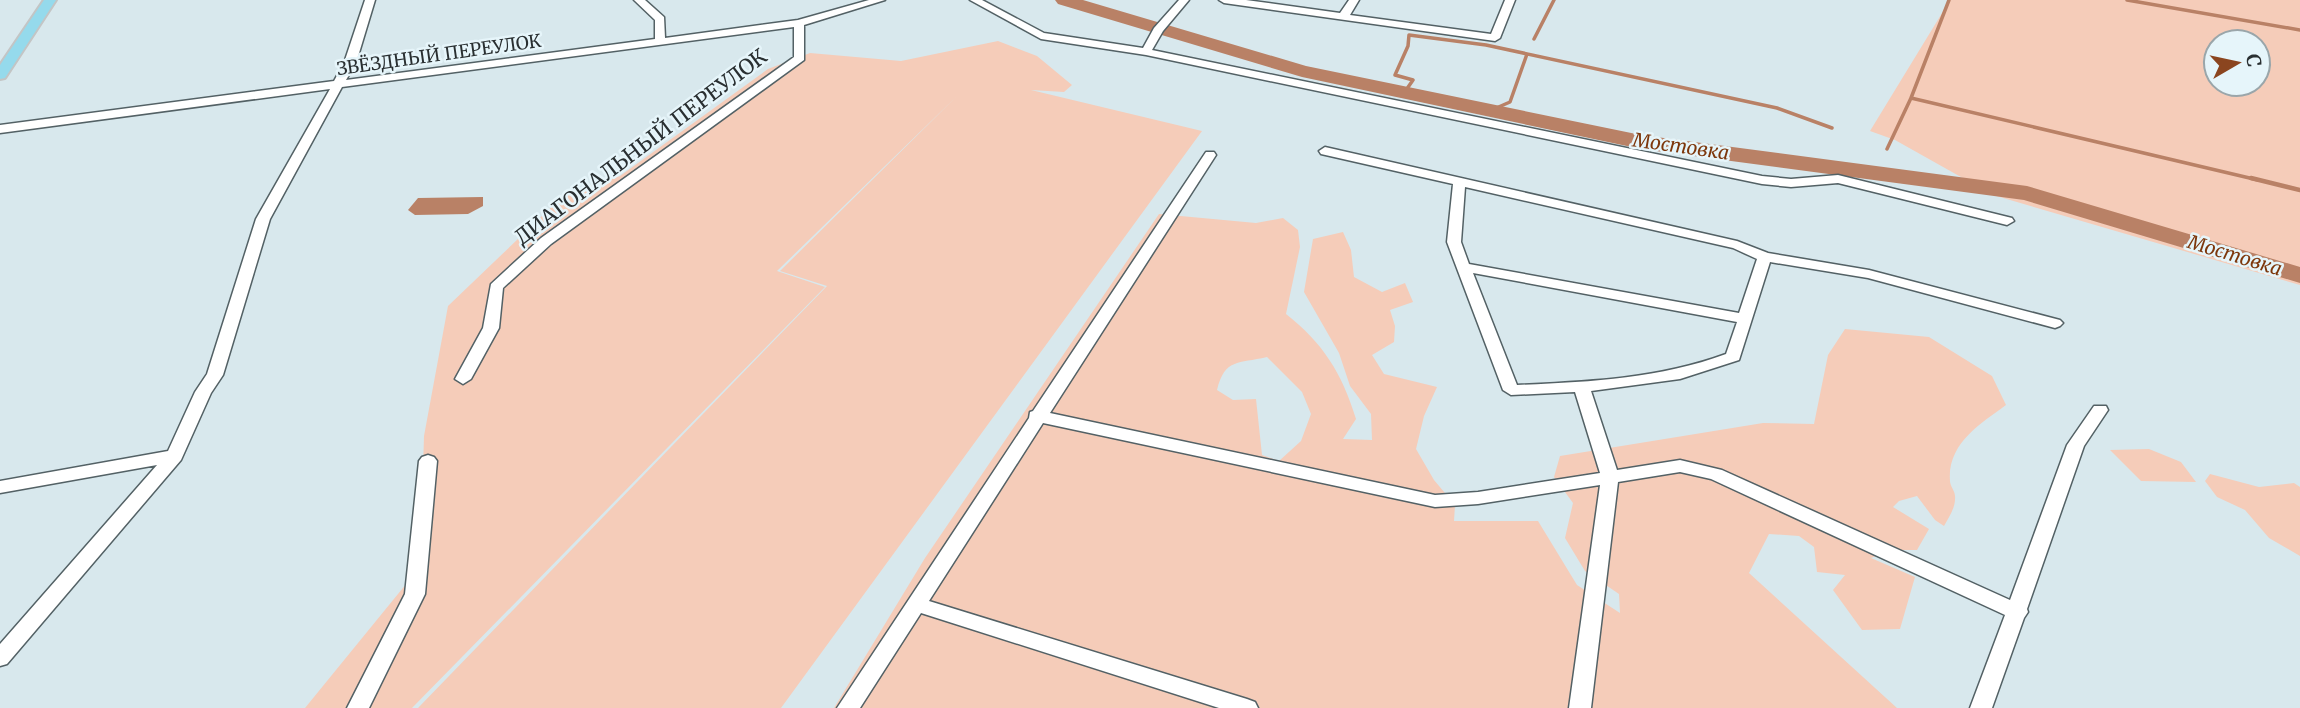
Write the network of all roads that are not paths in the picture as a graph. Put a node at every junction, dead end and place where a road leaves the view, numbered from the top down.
1 (50, 0) edge
2 (370, 0) edge
3 (639, 0) edge
4 (880, 0) edge
5 (975, 0) edge
6 (1184, 0) edge
7 (1224, 0) edge
8 (1354, 0) edge
9 (1510, 0) edge
10 (1343, 17) junction
11 (799, 23) junction
12 (660, 42) junction
13 (1146, 52) junction
14 (0, 75) edge
15 (335, 87) junction
16 (0, 129) edge
17 (1325, 151) dead end
18 (1210, 155) dead end
19 (1459, 184) junction
20 (2007, 221) dead end
21 (1765, 257) junction
22 (1465, 267) junction
23 (1745, 319) junction
24 (2055, 323) dead end
25 (463, 379) dead end
26 (1581, 387) junction
27 (2100, 410) dead end
28 (1036, 416) junction
29 (176, 456) junction
30 (428, 461) dead end
31 (1610, 477) junction
32 (0, 487) edge
33 (915, 604) junction
34 (2018, 612) junction
35 (0, 658) edge
36 (358, 708) edge
37 (848, 708) edge
38 (1247, 708) edge
39 (1580, 708) edge
40 (1981, 708) edge

1 - 14 main road
2 - 15 street
3 - 12 street
4 - 11 street, ЗВЁЗДНЫЙ ПЕРЕУЛОК
5 - 13 street
6 - 13 street
7 - 10 street
8 - 10 street
9 - 10 street
11 - 12 street, ЗВЁЗДНЫЙ ПЕРЕУЛОК
11 - 25 street, ДИАГОНАЛЬНЫЙ ПЕРЕУЛОК
12 - 15 street, ЗВЁЗДНЫЙ ПЕРЕУЛОК
13 - 20 street
15 - 16 street, ЗВЁЗДНЫЙ ПЕРЕУЛОК
15 - 29 street
17 - 19 street
18 - 28 street
19 - 21 street
19 - 22 street
21 - 23 street
21 - 24 street
22 - 23 street
22 - 26 street
23 - 26 street
26 - 31 street
27 - 34 street
28 - 31 street
28 - 33 street
29 - 32 street
29 - 35 street
30 - 36 street
31 - 34 street
31 - 39 street
33 - 37 street
33 - 38 street
34 - 40 street

